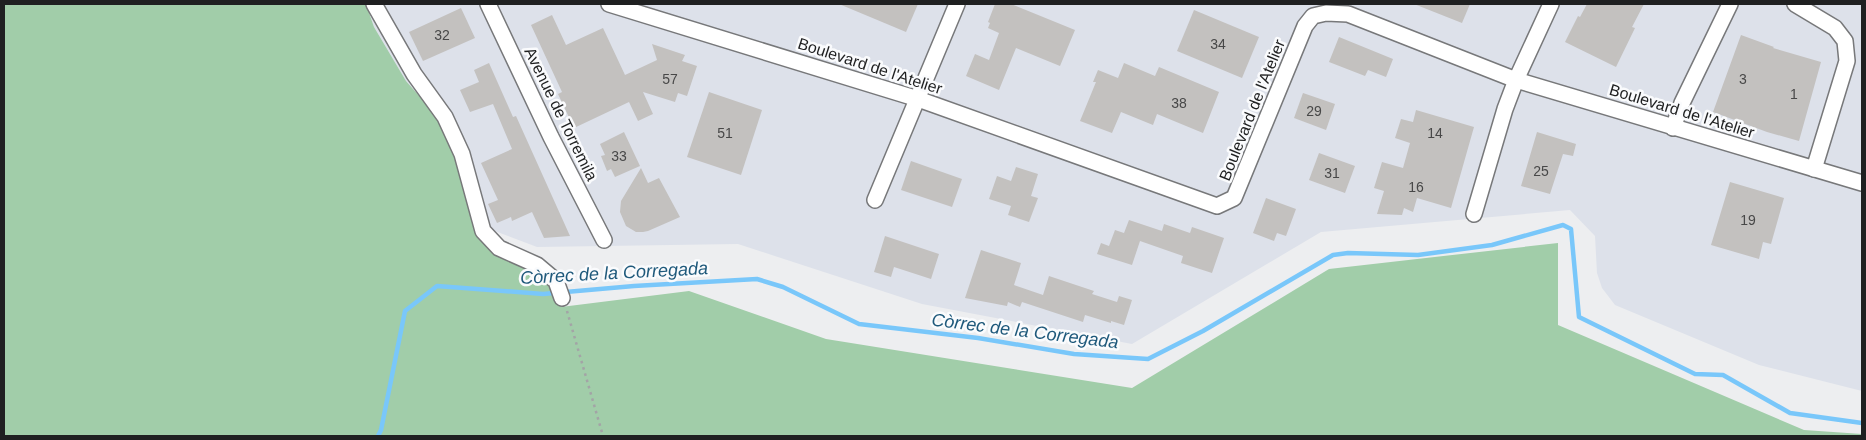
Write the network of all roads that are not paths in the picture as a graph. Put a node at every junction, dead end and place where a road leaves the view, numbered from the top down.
1 (374, 4) edge
2 (488, 4) edge
3 (609, 4) edge
4 (957, 4) edge
5 (1551, 4) edge
6 (1730, 4) edge
7 (1795, 4) edge
8 (1516, 80) junction
9 (918, 99) junction
10 (1673, 128) junction
11 (1814, 169) junction
12 (1862, 183) edge
13 (875, 200) dead end
14 (1474, 214) dead end
15 (604, 240) dead end
16 (561, 292) road end

1 - 16 street
2 - 15 street, Avenue de Torremila
3 - 9 street, Boulevard de l'Atelier
4 - 9 street
5 - 8 street
6 - 10 street
7 - 11 street
8 - 9 street, Boulevard de l'Atelier
8 - 10 street, Boulevard de l'Atelier
8 - 14 street
9 - 13 street
10 - 11 street, Boulevard de l'Atelier
11 - 12 street, Boulevard de l'Atelier

